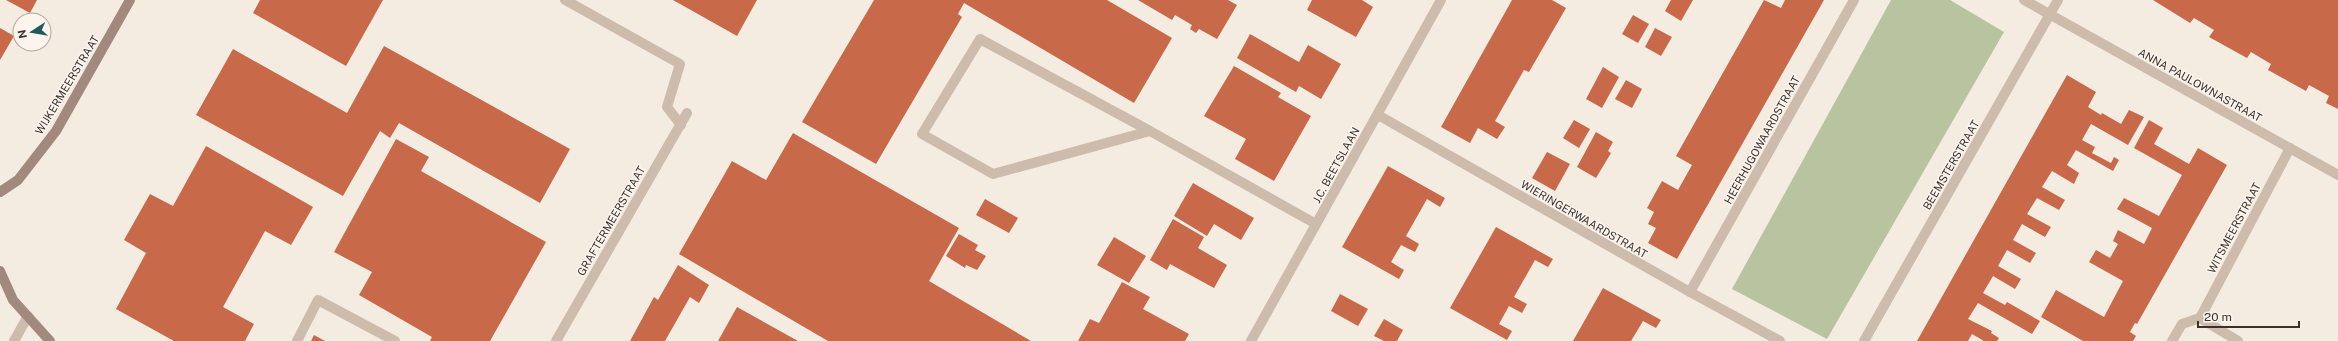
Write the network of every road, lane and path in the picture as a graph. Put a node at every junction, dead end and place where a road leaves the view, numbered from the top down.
1 (130, 0) edge
2 (566, 0) edge
3 (1442, 0) edge
4 (1854, 0) edge
5 (2024, 0) edge
6 (2058, 0) edge
7 (2050, 15) junction
8 (687, 113) dead end
9 (1378, 115) junction
10 (681, 125) junction
11 (1150, 131) junction
12 (2290, 148) junction
13 (2338, 176) edge
14 (0, 192) edge
15 (1316, 224) junction
16 (0, 271) edge
17 (1690, 292) junction
18 (28, 316) junction
19 (2200, 318) junction
20 (14, 341) edge
21 (50, 341) edge
22 (297, 341) edge
23 (395, 341) edge
24 (556, 341) edge
25 (1251, 341) edge
26 (1780, 341) edge
27 (1864, 341) edge
28 (2172, 341) edge
29 (2238, 341) edge

1 - 14 street, WIJKERMEERSTRAAT
2 - 10 street
3 - 9 street, J.C. BEETSLAAN
4 - 17 street, HEERHUGOWAARDSTRAAT
5 - 7 street
6 - 7 street, BEEMSTERSTRAAT
7 - 12 street, ANNA PAULOWNASTRAAT
7 - 27 street, BEEMSTERSTRAAT
8 - 10 street, GRAFTERMEERSTRAAT
9 - 15 street, J.C. BEETSLAAN
9 - 17 street, WIERINGERWAARDSTRAAT
10 - 24 street, GRAFTERMEERSTRAAT
11 - 11 street
11 - 15 street
12 - 13 street, ANNA PAULOWNASTRAAT
12 - 19 street, WITSMEERSTRAAT
15 - 25 street, J.C. BEETSLAAN
16 - 18 street
17 - 26 street, WIERINGERWAARDSTRAAT
18 - 20 street
18 - 21 street
19 - 28 street
19 - 29 street
22 - 23 street

